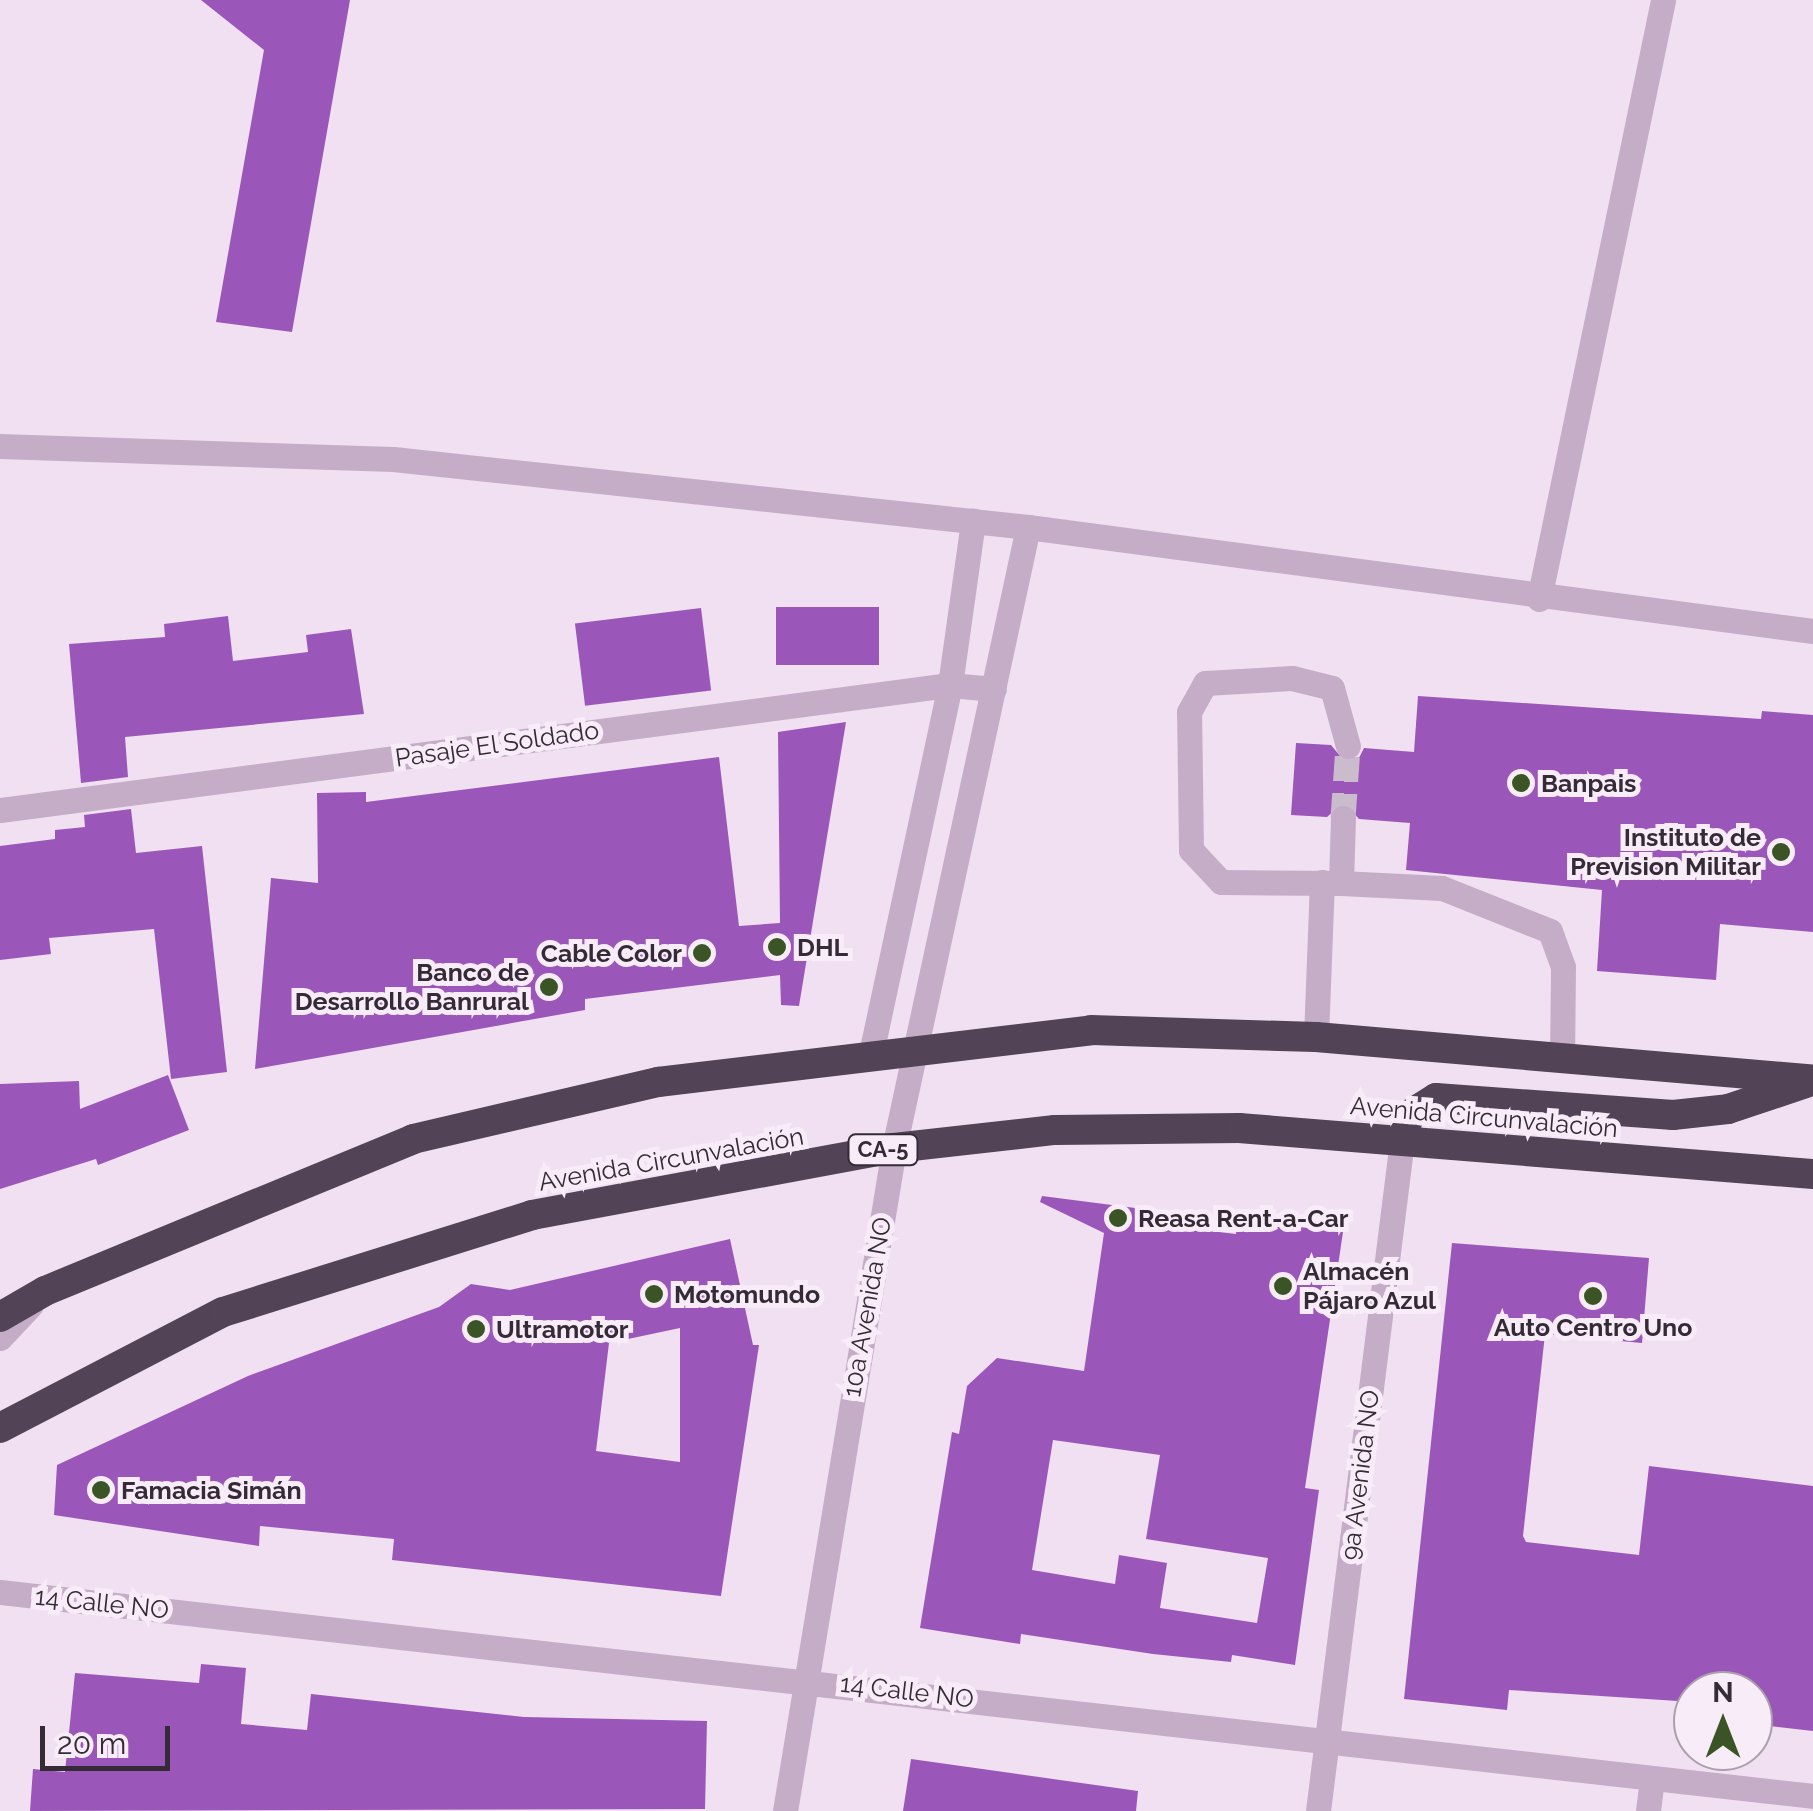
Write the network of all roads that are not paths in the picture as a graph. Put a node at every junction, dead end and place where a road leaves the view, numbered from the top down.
1 (1662, 0) edge
2 (0, 446) edge
3 (973, 520) junction
4 (1028, 527) junction
5 (1539, 599) junction
6 (1813, 631) edge
7 (950, 684) junction
8 (994, 689) junction
9 (1348, 746) tunnel mouth
10 (0, 810) edge
11 (1342, 818) tunnel mouth
12 (1332, 882) junction
13 (1316, 1038) junction
14 (920, 1052) junction
15 (870, 1058) junction
16 (1562, 1058) junction
17 (1813, 1080) edge
18 (1402, 1140) junction
19 (894, 1148) junction
20 (1813, 1174) edge
21 (45, 1291) junction
22 (0, 1316) edge
23 (0, 1338) edge
24 (0, 1428) edge
25 (0, 1592) edge
26 (804, 1678) junction
27 (1327, 1743) junction
28 (1652, 1778) junction
29 (1813, 1796) edge
30 (785, 1811) edge
31 (1318, 1811) edge
32 (1648, 1811) edge

1 - 5 street
2 - 3 street
3 - 4 street
3 - 7 street
4 - 5 street
4 - 8 street, 10a Avenida NO
5 - 6 street
7 - 8 street, Pasaje El Soldado
7 - 10 street, Pasaje El Soldado
7 - 15 street
8 - 14 street, 10a Avenida NO
9 - 12 street
11 - 12 street
12 - 13 street
12 - 16 street
13 - 14 highway
13 - 16 highway
14 - 15 highway
14 - 19 street, 10a Avenida NO
15 - 21 highway
16 - 17 highway
17 - 18 highway
18 - 19 highway, Avenida Circunvalación / CA-5
18 - 20 highway, Avenida Circunvalación / CA-5
18 - 27 street, 9a Avenida NO
19 - 24 highway, Avenida Circunvalación / CA-5
19 - 26 street, 10a Avenida NO
21 - 22 highway
21 - 23 street
25 - 26 street, 14 Calle NO
26 - 27 street, 14 Calle NO
26 - 30 street, 10a Avenida NO
27 - 28 street, 14 Calle NO
27 - 31 street, 9a Avenida NO
28 - 29 street, 14 Calle NO
28 - 32 street

